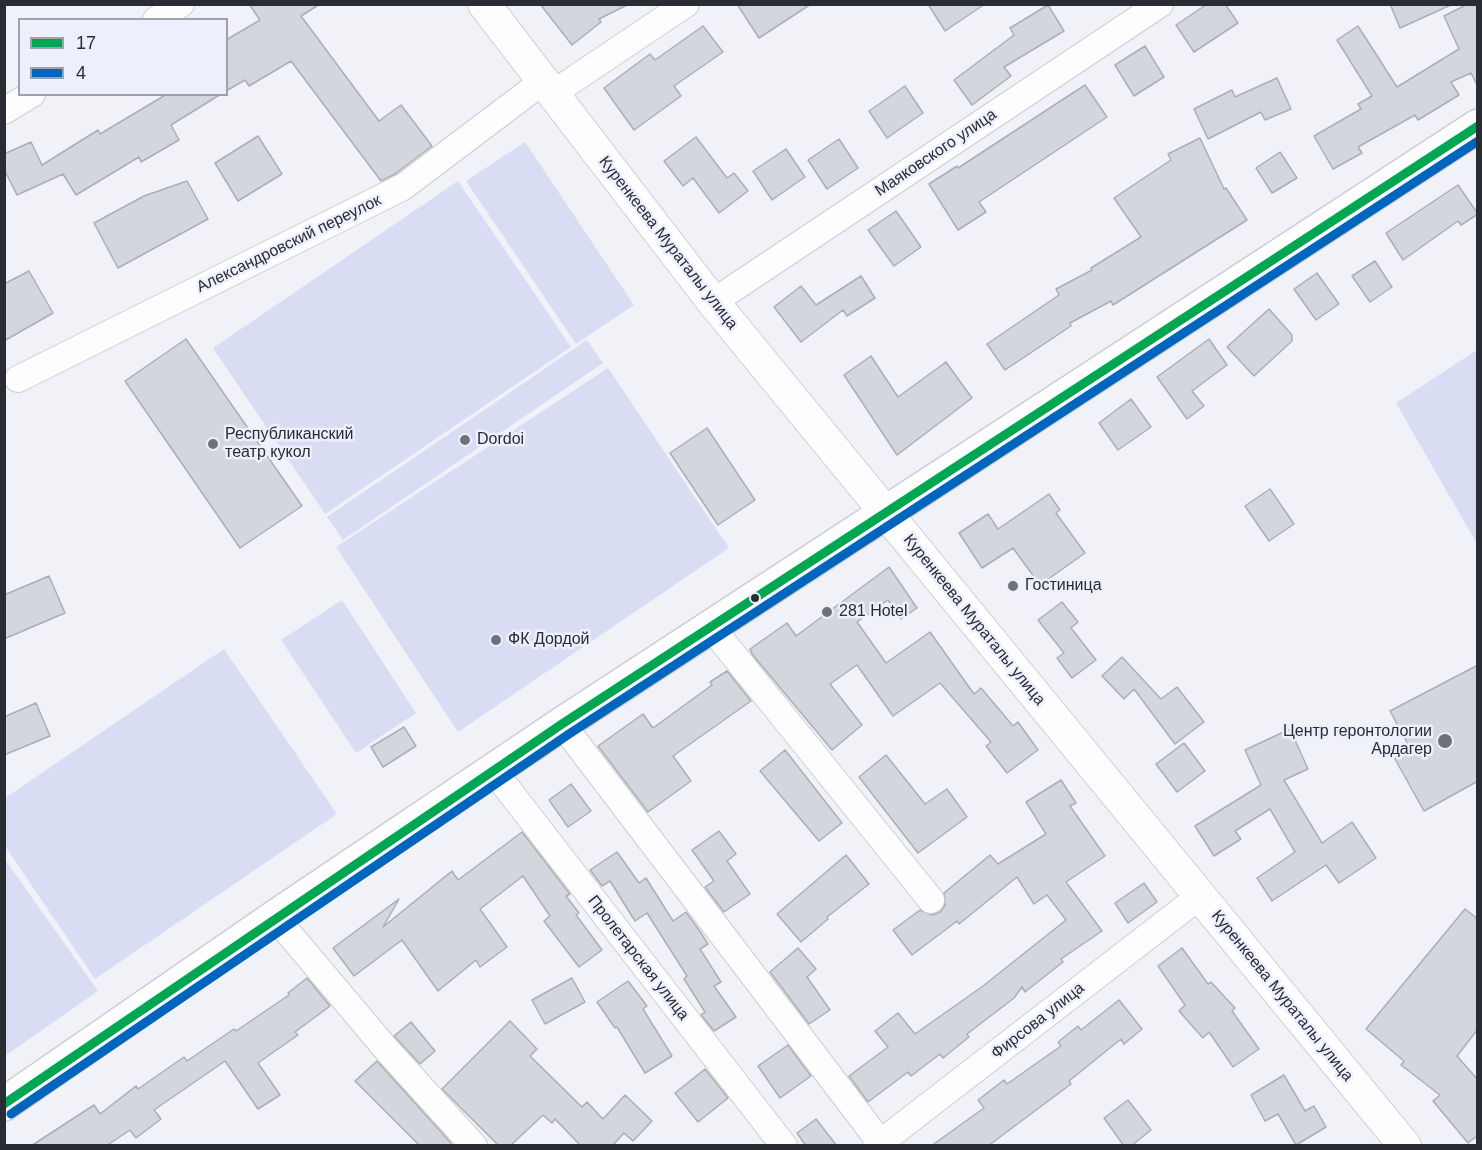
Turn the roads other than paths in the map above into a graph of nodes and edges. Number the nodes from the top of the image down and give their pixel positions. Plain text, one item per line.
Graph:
1 (181, 4) edge
2 (484, 4) edge
3 (687, 4) edge
4 (1160, 4) edge
5 (159, 18) edge
6 (547, 88) junction
7 (29, 96) edge
8 (4, 111) edge
9 (1478, 126) edge
10 (713, 302) junction
11 (18, 379) dead end
12 (886, 512) junction
13 (711, 627) junction
14 (562, 724) junction
15 (493, 770) junction
16 (1200, 896) junction
17 (931, 900) dead end
18 (275, 917) junction
19 (4, 1104) edge
20 (878, 1144) edge
21 (474, 1146) edge
22 (784, 1146) edge
23 (1405, 1146) edge

1 - 5 street
2 - 6 street, Куренкеева Мураталы улица
3 - 6 street, Александровский переулок
4 - 10 street, Маяковского улица
6 - 10 street, Куренкеева Мураталы улица
6 - 11 street, Александровский переулок
7 - 8 street
9 - 12 main road
10 - 12 street, Куренкеева Мураталы улица
12 - 13 main road
12 - 16 street, Куренкеева Мураталы улица
13 - 14 main road
13 - 17 street
14 - 15 main road
14 - 20 street
15 - 18 main road
15 - 22 street, Пролетарская улица
16 - 20 street, Фирсова улица
16 - 23 street, Куренкеева Мураталы улица
18 - 19 main road
18 - 21 street

